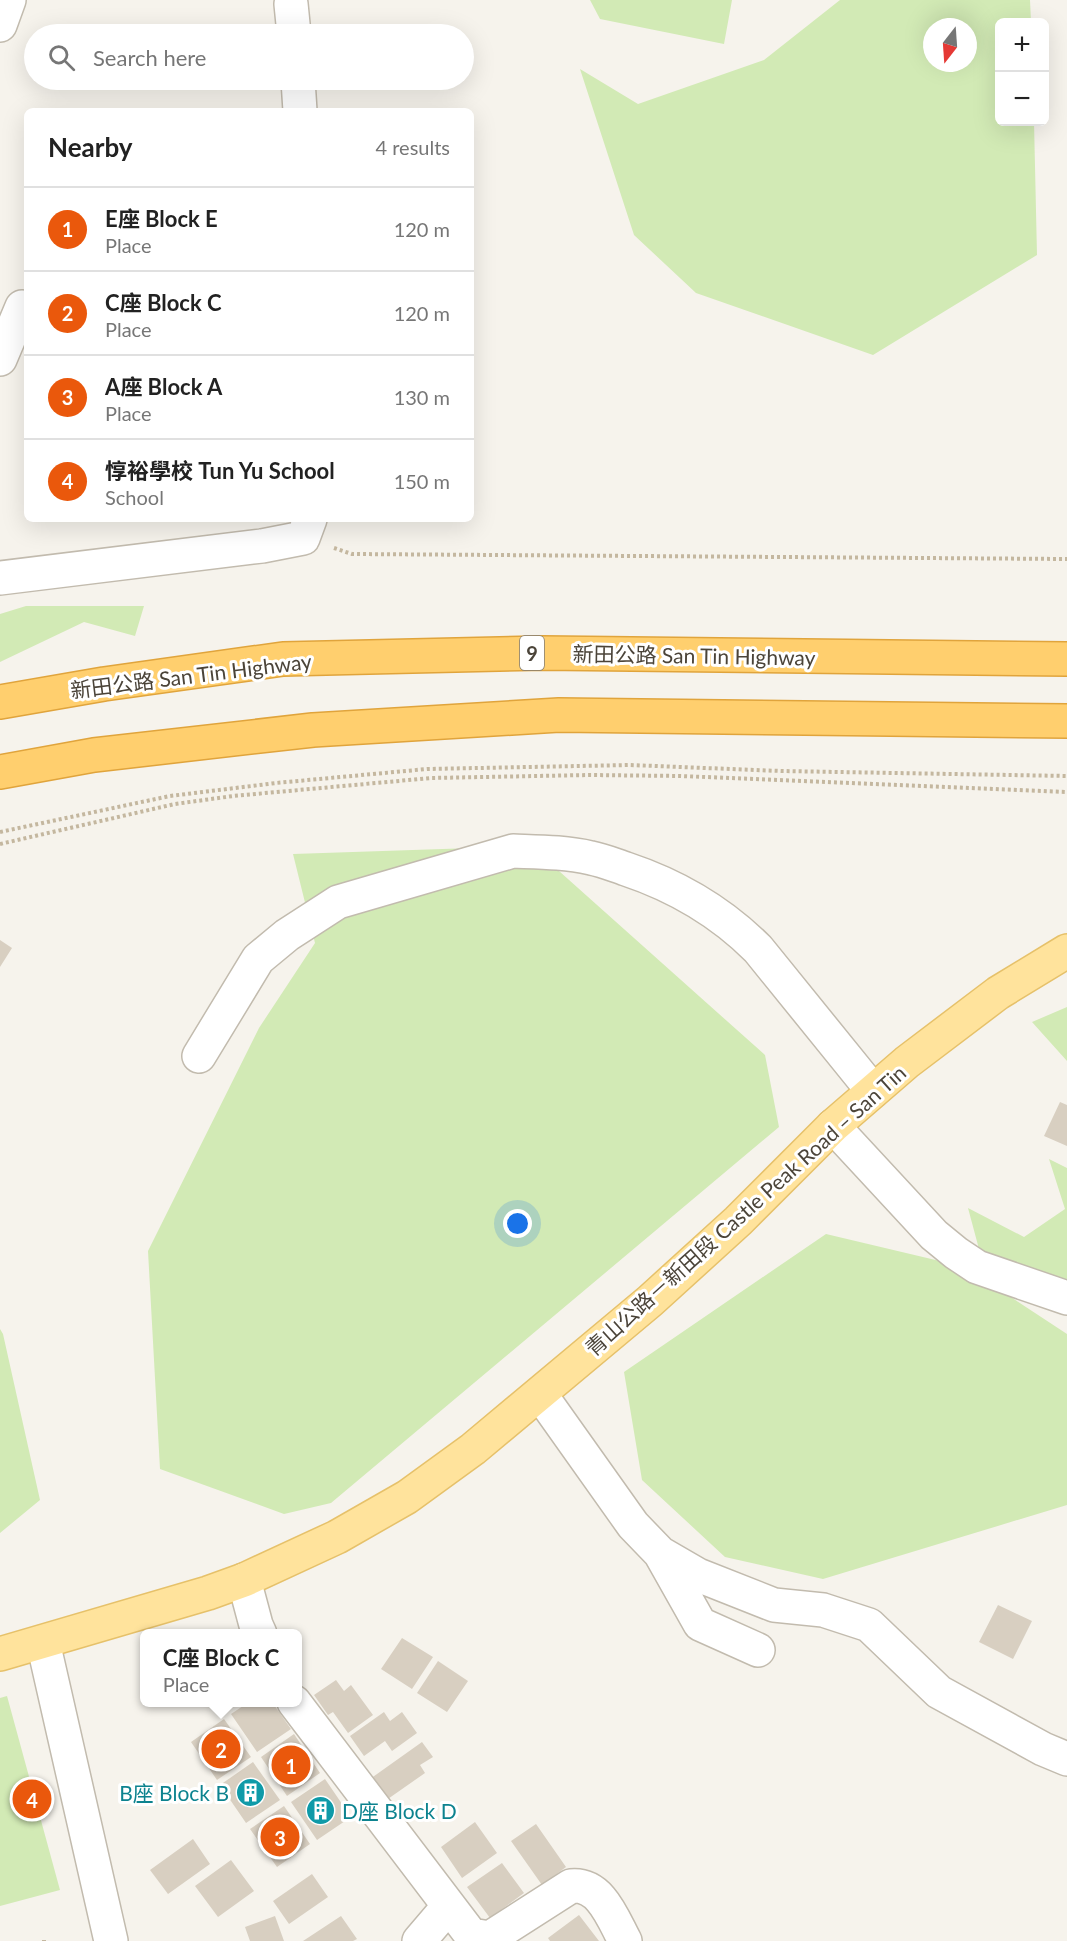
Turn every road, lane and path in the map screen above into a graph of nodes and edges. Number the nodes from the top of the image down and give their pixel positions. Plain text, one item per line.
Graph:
1 (9, 0) edge
2 (0, 25) edge
3 (299, 90) edge
4 (300, 108) edge
5 (22, 307) dead end
6 (0, 359) edge
7 (306, 529) edge
8 (1067, 559) edge
9 (0, 578) edge
10 (1067, 659) edge
11 (0, 702) edge
12 (1067, 721) edge
13 (0, 772) edge
14 (1067, 776) edge
15 (1067, 792) edge
16 (0, 832) edge
17 (0, 844) edge
18 (1067, 951) edge
19 (199, 1056) dead end
20 (873, 1091) junction
21 (833, 1126) junction
22 (1067, 1298) edge
23 (540, 1394) junction
24 (660, 1553) junction
25 (244, 1580) junction
26 (258, 1629) edge
27 (42, 1642) junction
28 (758, 1650) dead end
29 (0, 1654) edge
30 (298, 1707) edge
31 (1067, 1759) edge
32 (448, 1906) junction
33 (111, 1941) edge
34 (419, 1941) edge
35 (625, 1941) edge

1 - 2 street
3 - 4 street
5 - 6 street
7 - 8 path
7 - 9 street
10 - 11 highway, 新田公路 San Tin Highway / 9
12 - 13 highway
14 - 16 path
15 - 17 path
18 - 20 main road, 青山公路－新田段 Castle Peak Road – San Tin
19 - 20 street
20 - 21 main road, 青山公路－新田段 Castle Peak Road – San Tin
21 - 22 street
21 - 23 main road, 青山公路－新田段 Castle Peak Road – San Tin
23 - 24 street
23 - 25 main road, 青山公路－新田段 Castle Peak Road – San Tin
24 - 28 street
24 - 31 street
25 - 26 street
25 - 27 main road, 青山公路－新田段 Castle Peak Road – San Tin
27 - 29 main road, 青山公路－新田段 Castle Peak Road – San Tin
27 - 33 street
30 - 32 street
32 - 34 street
32 - 35 street

